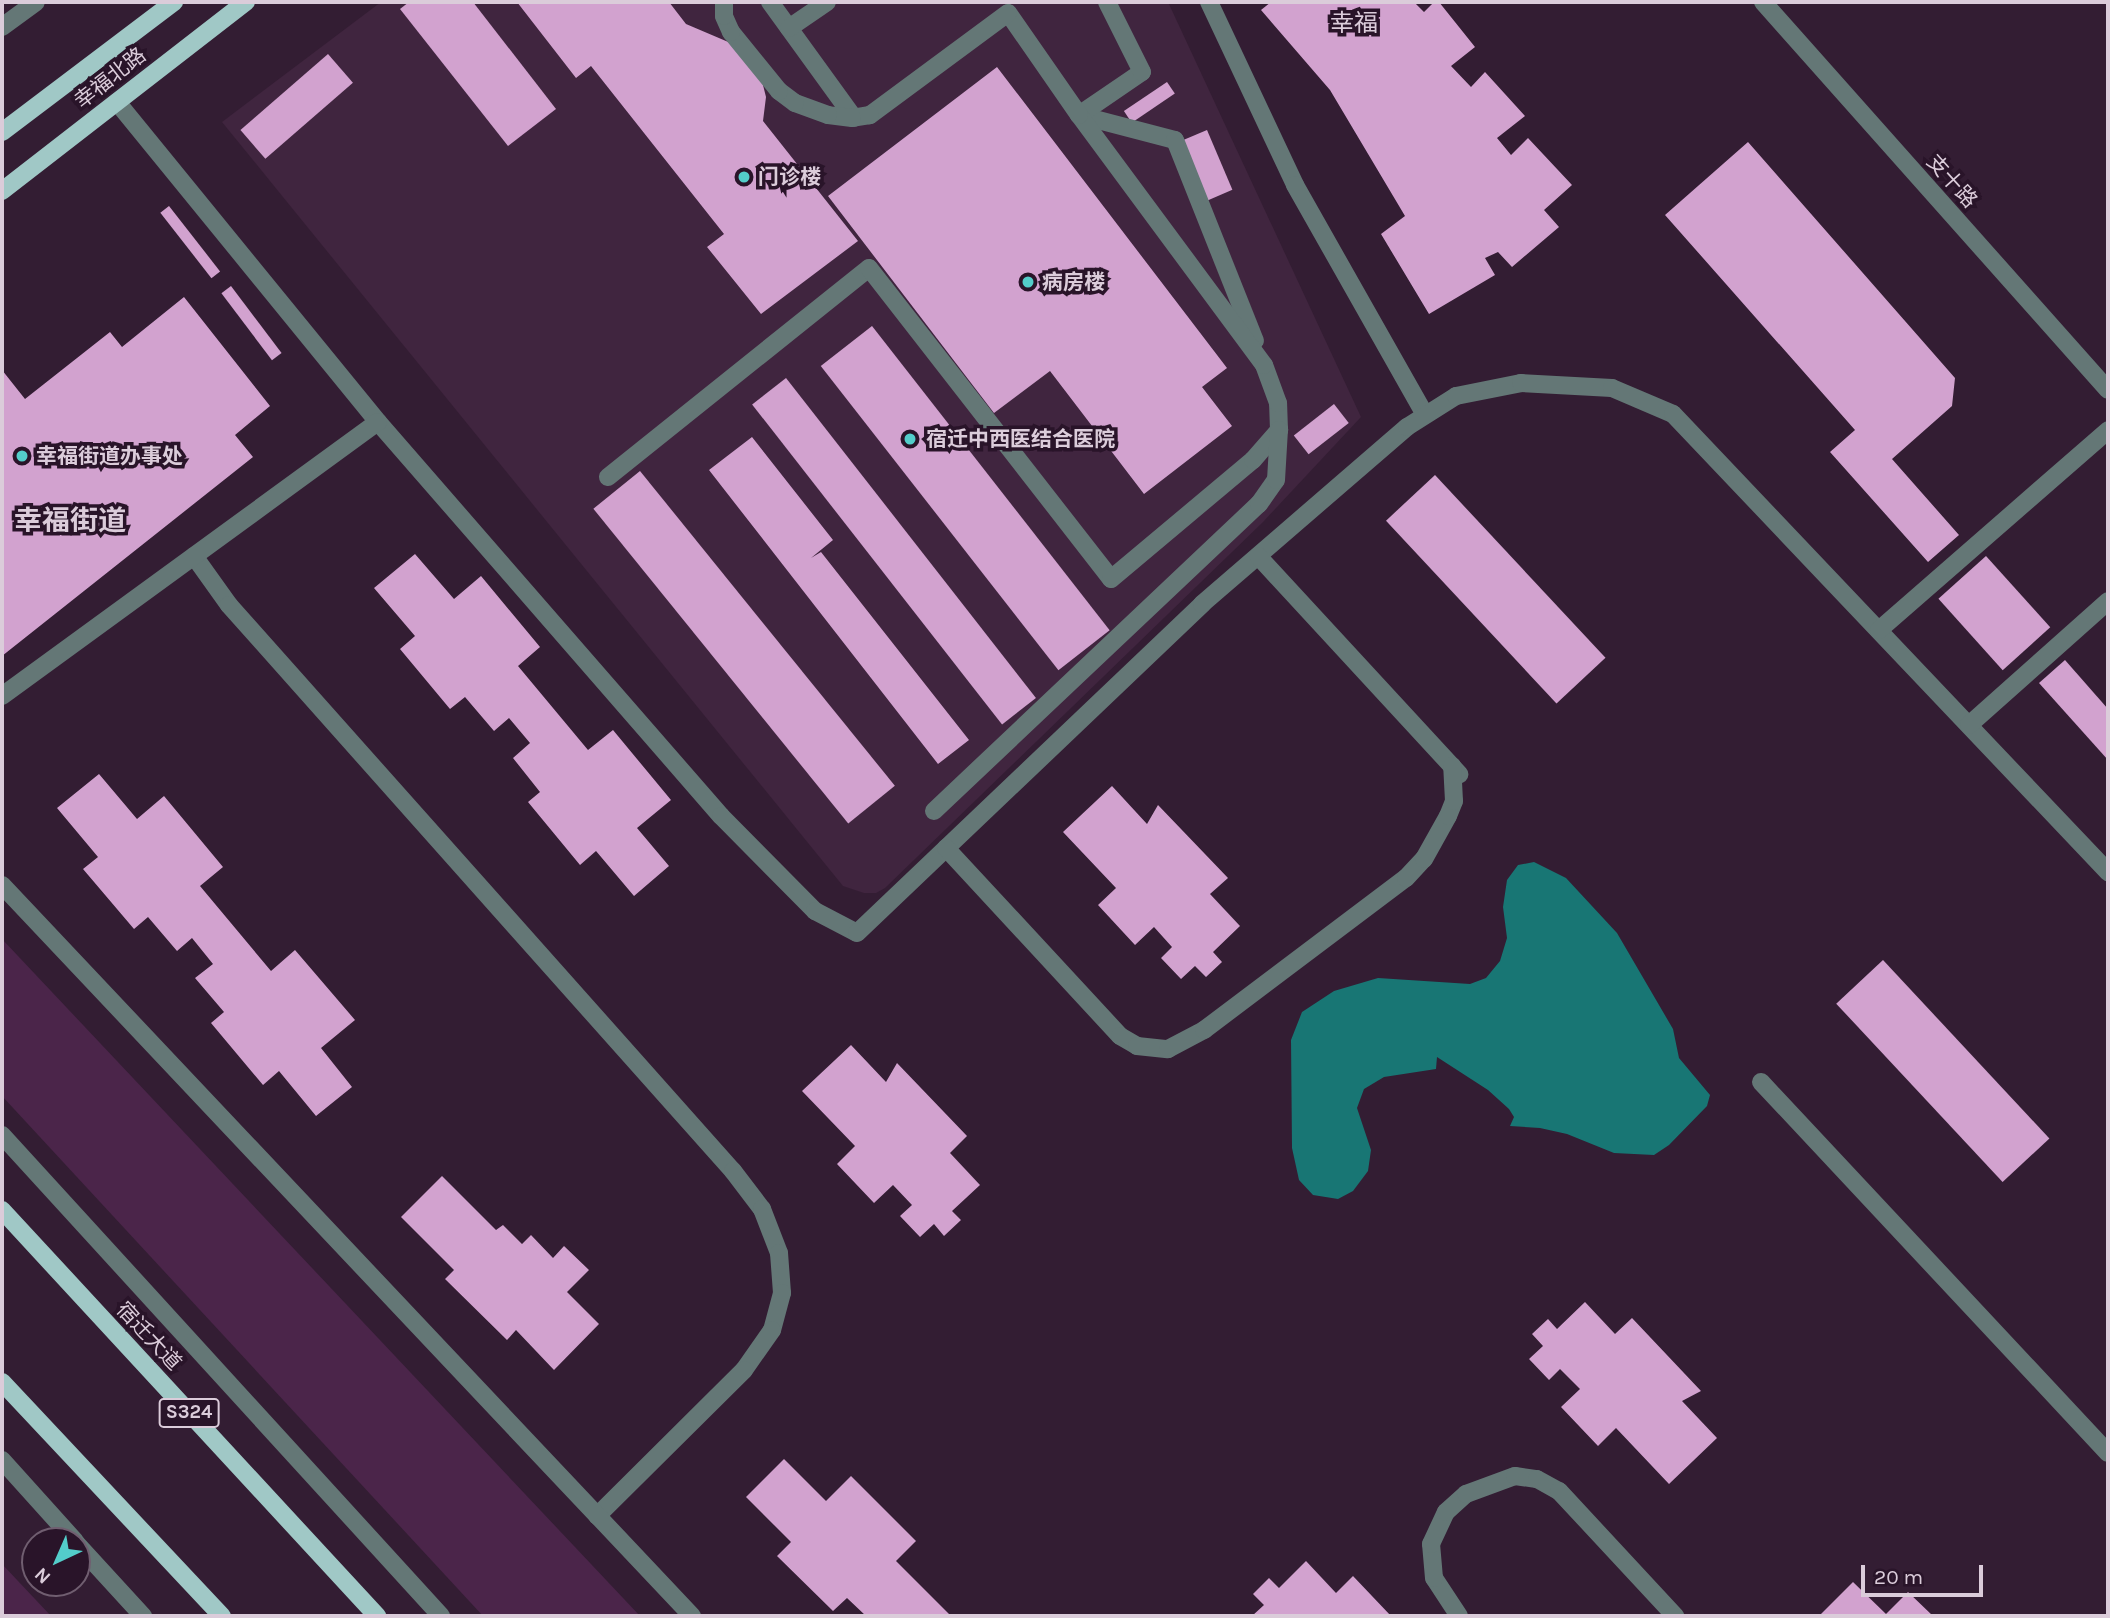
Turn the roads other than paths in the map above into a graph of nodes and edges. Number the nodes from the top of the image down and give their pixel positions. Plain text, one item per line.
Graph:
1 (36, 2) edge
2 (174, 2) edge
3 (246, 2) edge
4 (724, 2) edge
5 (770, 2) edge
6 (827, 2) edge
7 (1107, 2) edge
8 (1209, 2) edge
9 (1763, 2) edge
10 (1005, 7) edge
11 (2, 27) edge
12 (789, 28) junction
13 (117, 102) junction
14 (1079, 115) junction
15 (855, 118) junction
16 (2, 132) edge
17 (2, 191) edge
18 (1264, 365) junction
19 (2108, 390) edge
20 (1425, 415) junction
21 (378, 422) junction
22 (1279, 430) junction
23 (2108, 430) edge
24 (608, 477) dead end
25 (194, 556) junction
26 (1258, 556) junction
27 (2108, 601) edge
28 (1879, 630) junction
29 (2, 696) edge
30 (1969, 725) junction
31 (934, 810) dead end
32 (946, 848) junction
33 (2108, 872) edge
34 (2, 885) edge
35 (1761, 1082) dead end
36 (2, 1135) edge
37 (2, 1210) edge
38 (2, 1382) edge
39 (2108, 1453) edge
40 (2, 1460) edge
41 (597, 1516) junction
42 (62, 1527) edge
43 (91, 1559) edge
44 (143, 1616) edge
45 (222, 1616) edge
46 (377, 1616) edge
47 (441, 1616) edge
48 (692, 1616) edge
49 (1459, 1616) edge
50 (1675, 1616) edge

1 - 11 street
2 - 16 main road, 幸福北路
3 - 13 main road, 幸福北路
4 - 15 street
5 - 12 street
6 - 12 street
7 - 14 street
8 - 20 street
9 - 19 street, 支十路
10 - 14 street
10 - 15 street
12 - 15 street
13 - 17 main road, 幸福北路
13 - 21 street
14 - 18 street
14 - 18 street
18 - 22 street
20 - 26 street
20 - 28 street
21 - 25 street
21 - 32 street
22 - 24 street
22 - 31 street
23 - 28 street
25 - 29 street
25 - 41 street
26 - 32 street
26 - 32 street
27 - 30 street
28 - 30 street
30 - 33 street
34 - 41 street
35 - 39 street
36 - 47 street
37 - 46 main road, 宿迁大道 / S324
38 - 45 main road
40 - 42 street
41 - 48 street
43 - 44 street
49 - 50 street

